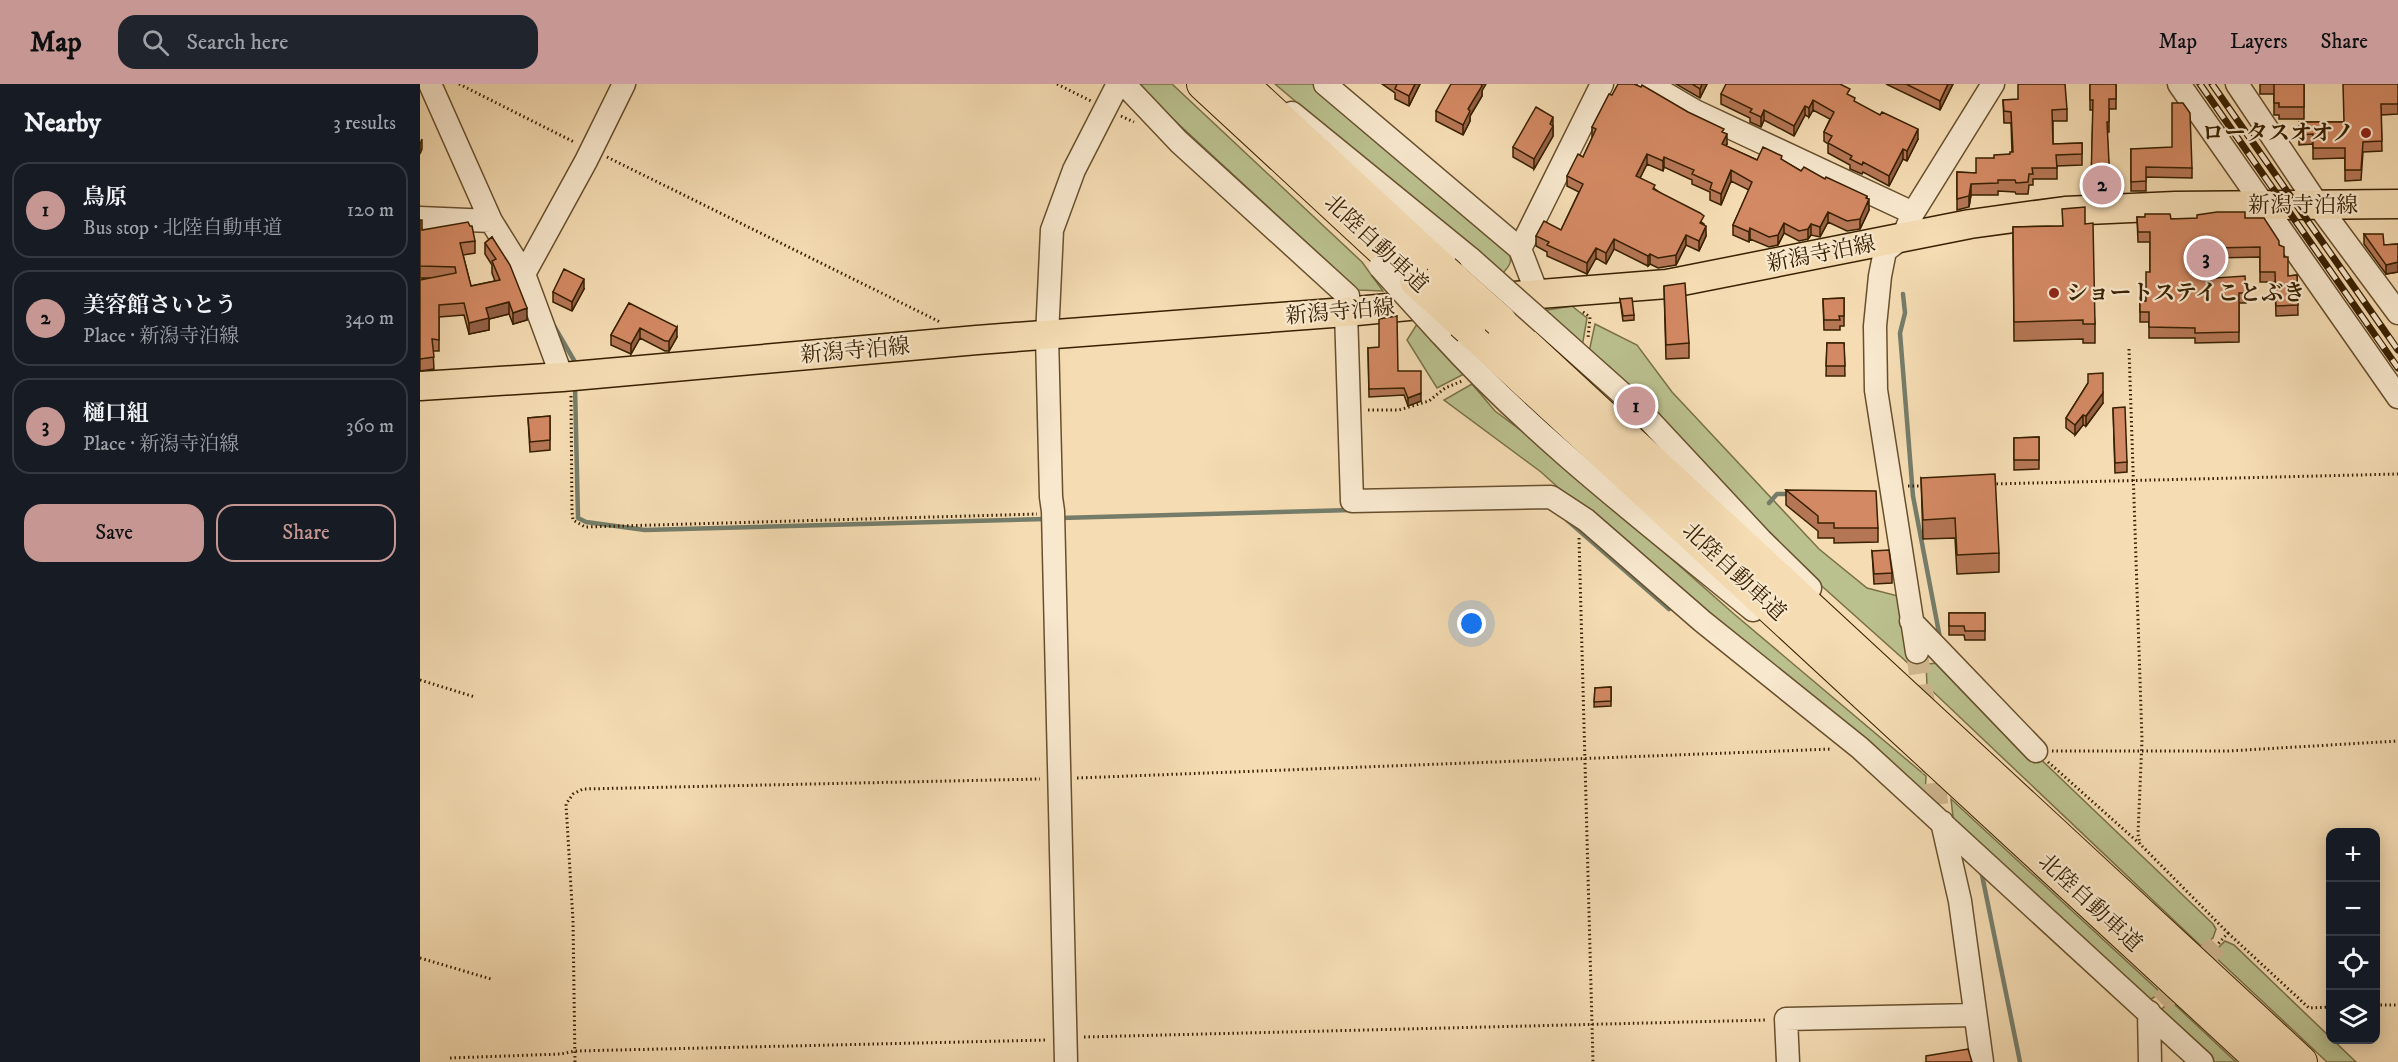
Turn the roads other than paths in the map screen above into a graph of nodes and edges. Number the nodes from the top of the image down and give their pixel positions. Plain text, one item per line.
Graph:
1 (430, 84) edge
2 (624, 84) edge
3 (1118, 84) edge
4 (1124, 84) edge
5 (1192, 84) edge
6 (1203, 84) edge
7 (1242, 84) edge
8 (1252, 84) edge
9 (1325, 84) edge
10 (1602, 84) edge
11 (1649, 84) edge
12 (1993, 84) edge
13 (2179, 84) edge
14 (2237, 84) edge
15 (2398, 204) edge
16 (2318, 205) junction
17 (2263, 206) junction
18 (420, 218) edge
19 (491, 221) junction
20 (1908, 225) junction
21 (1520, 249) junction
22 (1444, 270) junction
23 (524, 274) junction
24 (1537, 293) junction
25 (1346, 312) junction
26 (2398, 313) edge
27 (1454, 331) junction
28 (1047, 336) junction
29 (565, 377) junction
30 (420, 386) edge
31 (2398, 398) edge
32 (1911, 621) junction
33 (1917, 652) tunnel mouth
34 (2036, 751) road end
35 (2034, 814) junction
36 (1940, 817) junction
37 (2155, 1008) junction
38 (1976, 1015) junction
39 (1066, 1062) edge
40 (1788, 1062) edge
41 (1982, 1062) edge
42 (2150, 1062) edge
43 (2202, 1062) edge
44 (2263, 1062) edge
45 (2301, 1062) edge

1 - 19 street
2 - 23 street
3 - 28 street
4 - 25 street
5 - 27 street, bridge
6 - 22 highway, 北陸自動車道
7 - 22 highway, 北陸自動車道
8 - 22 street
9 - 21 street
10 - 21 street
11 - 20 street
12 - 20 street
13 - 17 street
14 - 16 street
15 - 16 main road, 新潟寺泊線
16 - 17 main road, 新潟寺泊線
16 - 26 street
17 - 20 main road, 新潟寺泊線
17 - 31 street
18 - 19 street
19 - 23 street
20 - 24 main road, 新潟寺泊線
20 - 32 street
21 - 24 street
22 - 27 highway, 北陸自動車道, bridge
22 - 35 highway, 北陸自動車道, bridge
22 - 35 street, bridge
23 - 29 street
24 - 25 main road, 新潟寺泊線
25 - 28 main road, 新潟寺泊線
25 - 36 street
27 - 44 highway, 北陸自動車道
28 - 29 main road, 新潟寺泊線
28 - 39 street
29 - 30 main road, 新潟寺泊線
32 - 33 street
32 - 34 street
35 - 45 highway, 北陸自動車道
36 - 37 street
36 - 38 street
37 - 42 street
37 - 43 street
38 - 40 street
38 - 41 street

